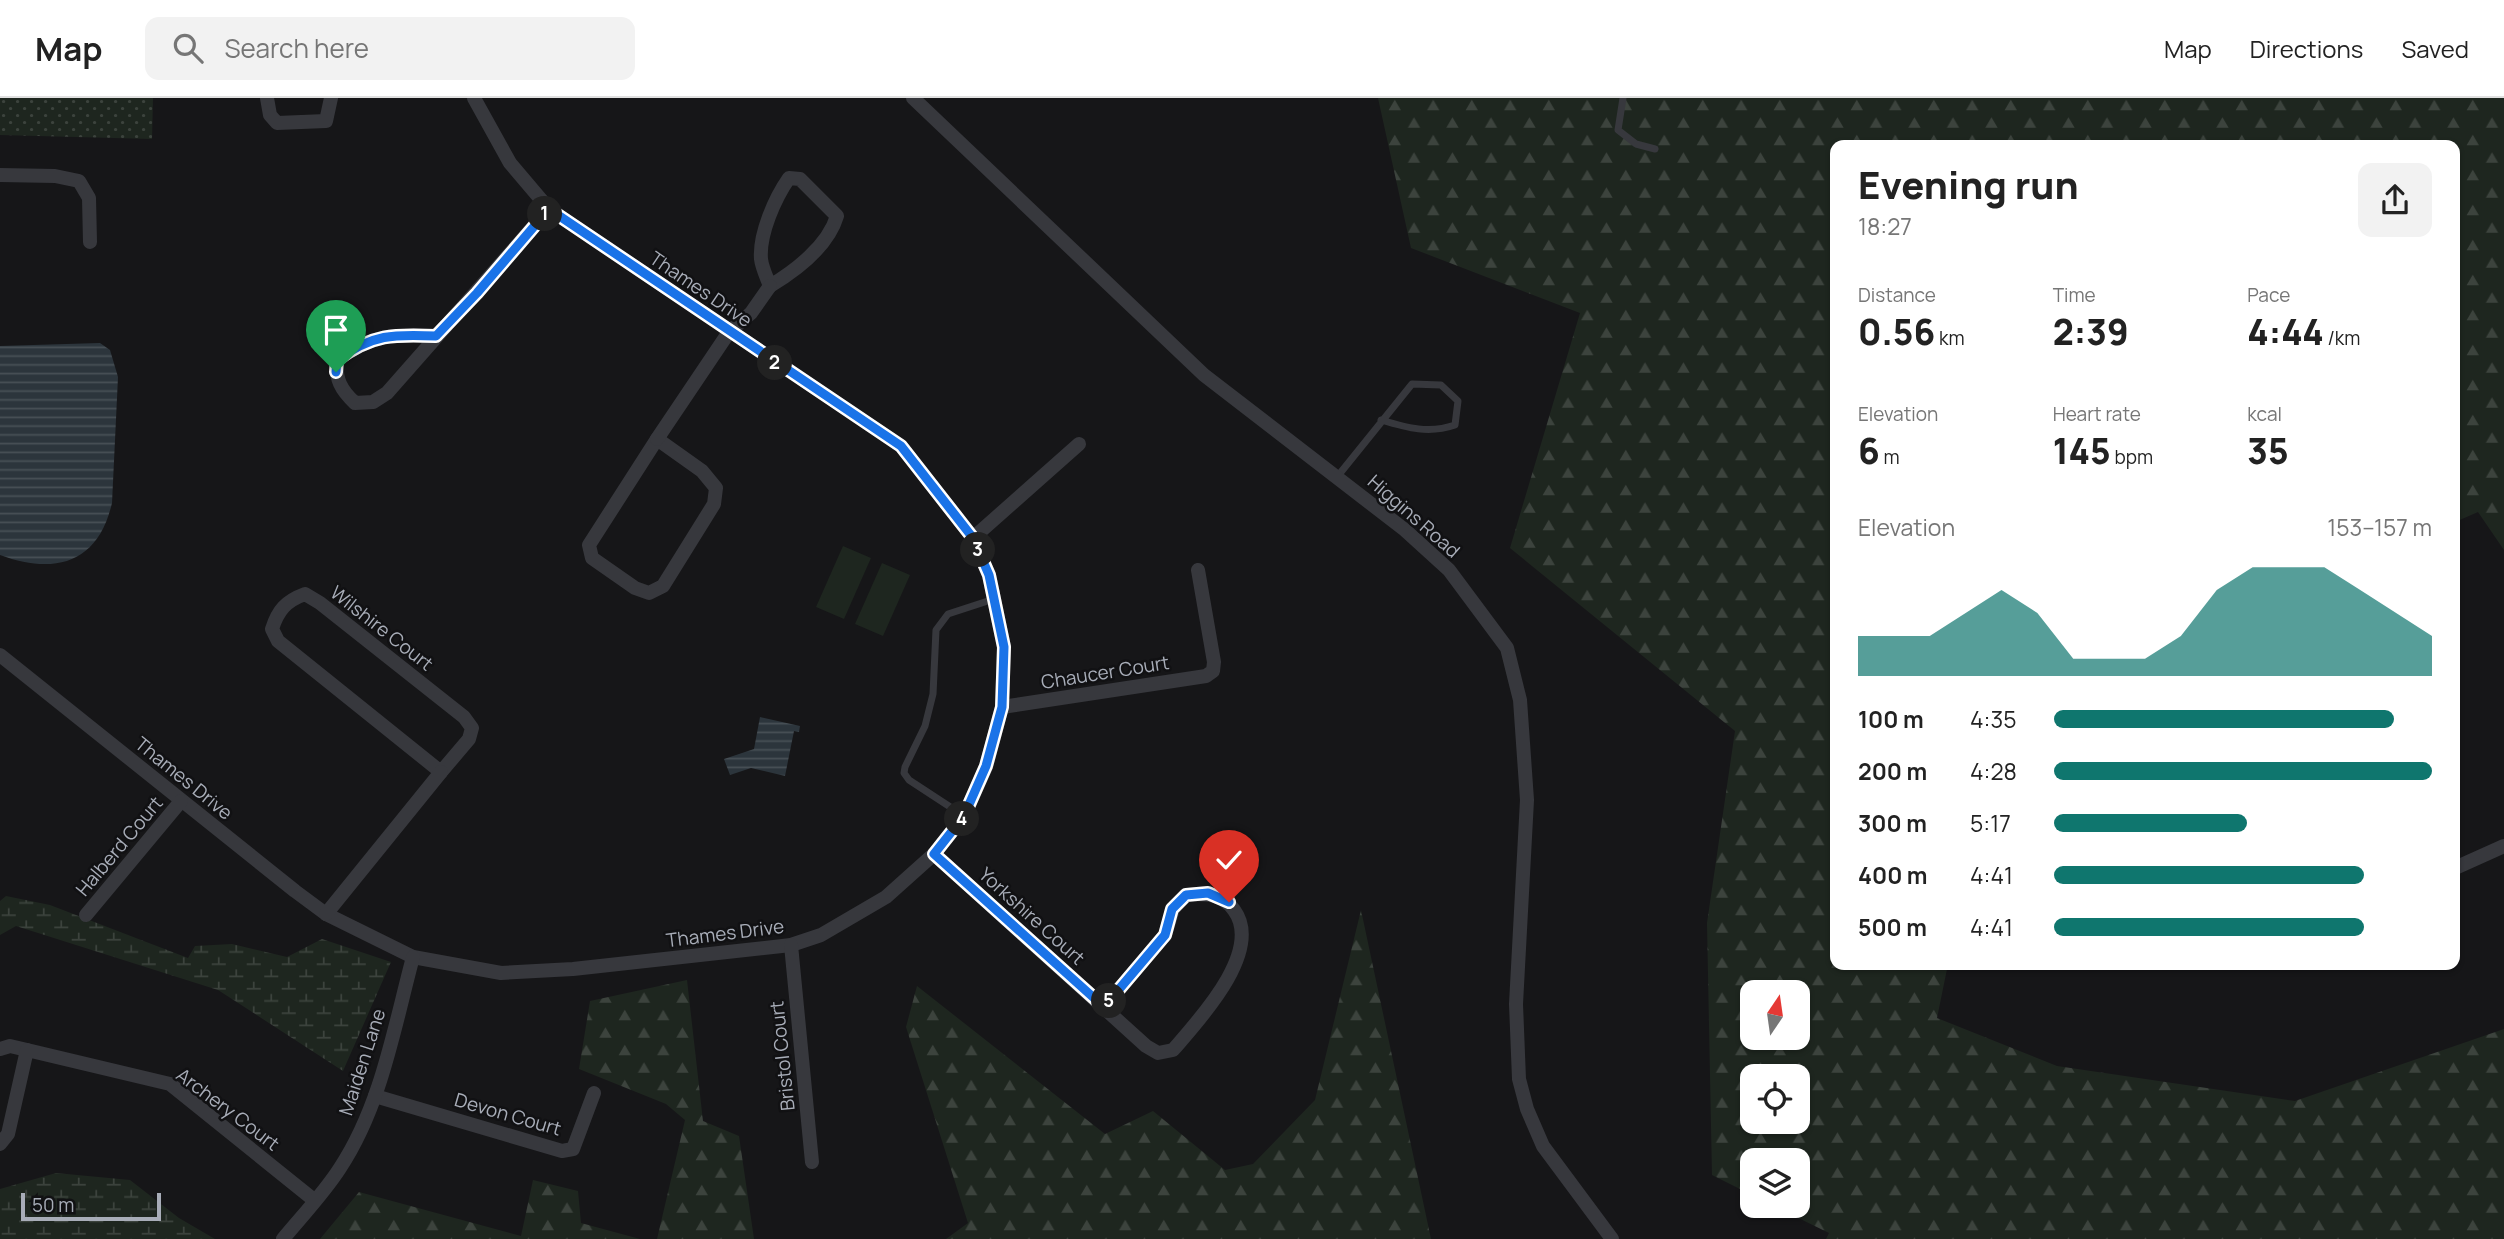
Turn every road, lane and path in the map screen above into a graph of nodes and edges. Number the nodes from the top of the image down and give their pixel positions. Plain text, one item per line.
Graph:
1 (267, 98) edge
2 (331, 98) edge
3 (474, 98) edge
4 (913, 98) edge
5 (1623, 98) edge
6 (1655, 149) dead end
7 (0, 175) edge
8 (549, 209) junction
9 (90, 242) dead end
10 (770, 286) junction
11 (729, 332) junction
12 (436, 336) junction
13 (1381, 420) junction
14 (657, 439) junction
15 (1079, 444) dead end
16 (1337, 477) junction
17 (973, 538) junction
18 (1198, 570) dead end
19 (995, 599) junction
20 (2, 659) edge
21 (1002, 707) junction
22 (441, 772) junction
23 (181, 801) junction
24 (964, 816) junction
25 (2504, 846) edge
26 (934, 854) junction
27 (2460, 866) edge
28 (326, 914) junction
29 (86, 915) dead end
30 (791, 945) junction
31 (413, 957) junction
32 (1104, 1007) junction
33 (0, 1049) edge
34 (27, 1050) junction
35 (594, 1093) dead end
36 (375, 1096) junction
37 (0, 1144) edge
38 (812, 1162) dead end
39 (314, 1200) junction
40 (284, 1239) edge
41 (1612, 1239) edge

1 - 2 street
3 - 8 street, Thames Drive
4 - 16 street, Higgins Road
5 - 6 lane
7 - 9 street
8 - 11 street, Thames Drive
8 - 12 street
10 - 10 street
10 - 11 street
11 - 14 street
11 - 17 street, Thames Drive
12 - 12 street
13 - 13 lane
13 - 16 lane
14 - 14 street
15 - 17 street
16 - 41 street, Higgins Road
17 - 19 street, Thames Drive
18 - 21 street, Chaucer Court
19 - 21 street, Thames Drive
19 - 24 lane
20 - 23 street, Thames Drive
21 - 24 street, Thames Drive
22 - 22 street, Wilshire Court
22 - 28 street, Wilshire Court
23 - 28 street, Thames Drive
23 - 29 street, Halberd Court
24 - 26 street, Thames Drive
25 - 27 street
26 - 30 street, Thames Drive
26 - 32 street, Yorkshire Court
28 - 31 street, Thames Drive
30 - 31 street, Thames Drive
30 - 38 street, Bristol Court
31 - 36 street, Maiden Lane
32 - 32 street, Yorkshire Court
33 - 34 street, Archery Court
34 - 37 street
34 - 39 street, Archery Court
35 - 36 street, Devon Court
36 - 39 street, Maiden Lane
39 - 40 street, Maiden Lane

